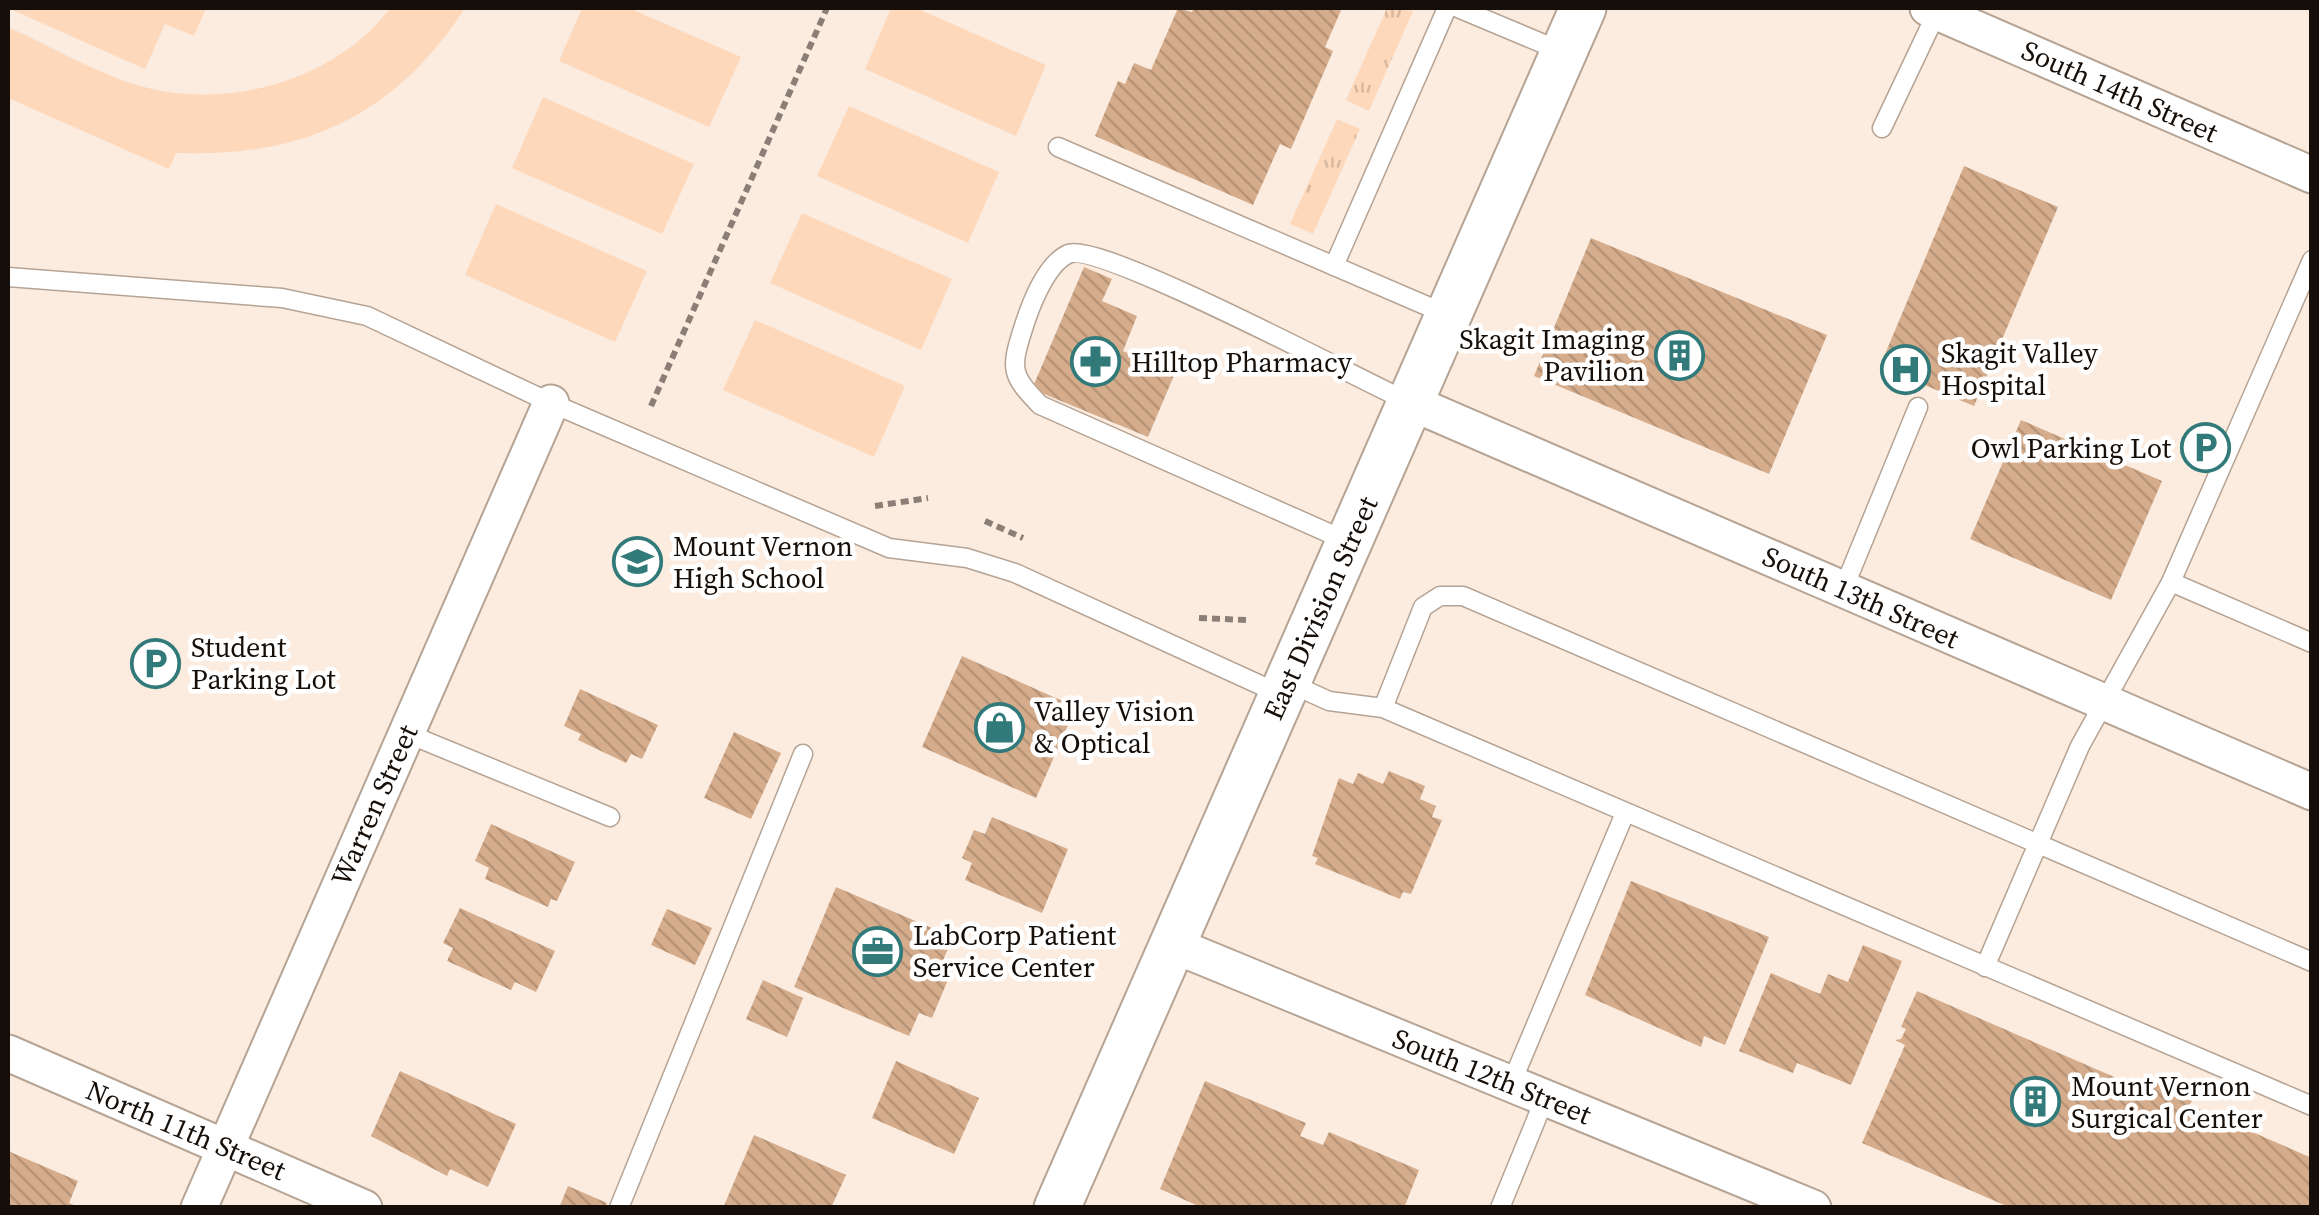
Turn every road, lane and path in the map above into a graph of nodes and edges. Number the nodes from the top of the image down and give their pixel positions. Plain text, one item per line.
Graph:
1 (827, 8) edge
2 (1447, 8) edge
3 (1458, 8) edge
4 (1583, 8) edge
5 (1932, 10) edge
6 (1564, 52) junction
7 (1882, 128) dead end
8 (1058, 147) dead end
9 (2312, 175) edge
10 (2312, 260) edge
11 (1334, 266) junction
12 (8, 276) edge
13 (1448, 315) junction
14 (1410, 402) junction
15 (551, 403) junction
16 (651, 406) dead end
17 (1918, 407) dead end
18 (928, 498) dead end
19 (860, 499) dead end
20 (985, 521) dead end
21 (1349, 542) junction
22 (1040, 546) dead end
23 (2171, 582) junction
24 (1843, 590) junction
25 (1185, 612) dead end
26 (1247, 620) dead end
27 (2312, 643) edge
28 (1285, 688) junction
29 (2105, 702) junction
30 (1383, 708) junction
31 (406, 733) junction
32 (804, 754) dead end
33 (2312, 792) edge
34 (1625, 813) junction
35 (610, 817) dead end
36 (2038, 844) junction
37 (1171, 944) junction
38 (2312, 962) edge
39 (1985, 967) junction
40 (8, 1053) edge
41 (1510, 1084) junction
42 (1545, 1098) junction
43 (2312, 1106) edge
44 (224, 1146) junction
45 (1068, 1204) edge
46 (1801, 1205) edge
47 (200, 1208) edge
48 (364, 1208) edge
49 (618, 1208) edge
50 (1500, 1208) edge

1 - 16 path
2 - 11 lane
3 - 6 lane
4 - 6 street, East Division Street
5 - 7 lane
5 - 9 street, South 14th Street
6 - 13 street, East Division Street
8 - 11 lane
10 - 23 lane
11 - 13 lane
12 - 15 lane
13 - 14 street, East Division Street
14 - 21 street, East Division Street
14 - 21 lane
14 - 24 street, South 13th Street
15 - 28 lane
15 - 31 street, Warren Street
17 - 24 lane
18 - 19 path
20 - 22 path
21 - 28 street, East Division Street
23 - 27 lane
23 - 29 lane
24 - 29 street, South 13th Street
25 - 26 path
28 - 30 lane
28 - 37 street, East Division Street
29 - 33 street, South 13th Street
29 - 36 lane
30 - 34 lane
30 - 36 lane
31 - 35 lane
31 - 44 street, Warren Street
32 - 49 lane
34 - 39 lane
34 - 41 lane
36 - 38 lane
36 - 39 lane
37 - 41 street, South 12th Street
37 - 45 street, East Division Street
39 - 43 lane
40 - 44 street, North 11th Street
41 - 42 street, South 12th Street
42 - 46 street, South 12th Street
42 - 50 lane
44 - 47 street, Warren Street
44 - 48 street, North 11th Street

